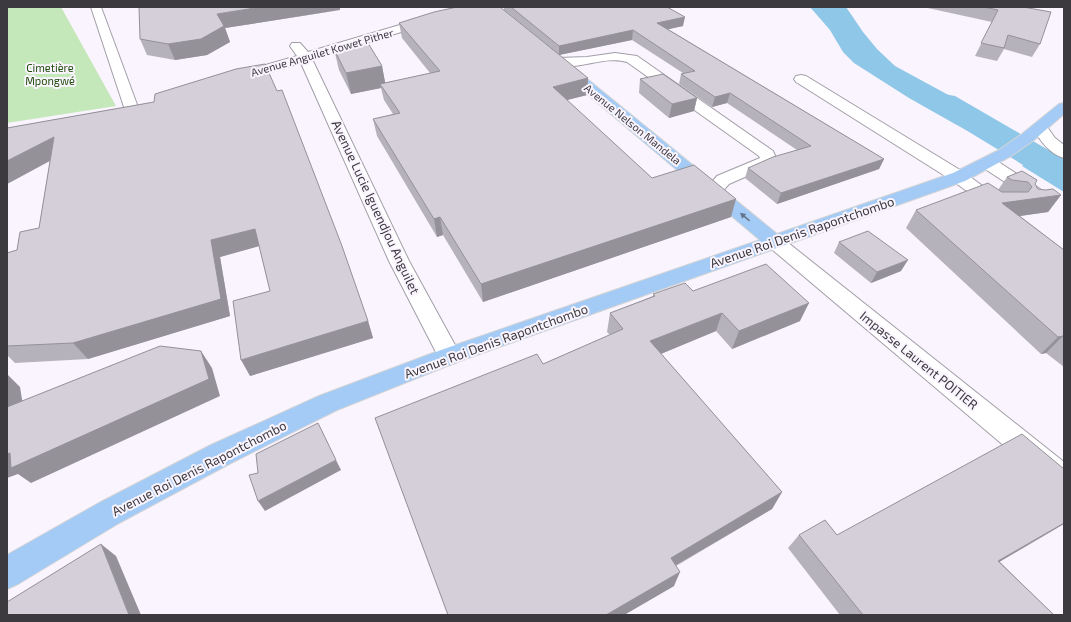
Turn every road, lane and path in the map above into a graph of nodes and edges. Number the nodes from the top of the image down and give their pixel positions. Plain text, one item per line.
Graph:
1 (96, 7) edge
2 (474, 7) edge
3 (301, 51) junction
4 (546, 52) edge
5 (558, 62) junction
6 (801, 79) dead end
7 (226, 81) edge
8 (1064, 107) edge
9 (133, 109) edge
10 (1034, 132) junction
11 (1064, 153) edge
12 (996, 158) junction
13 (959, 177) junction
14 (714, 190) junction
15 (1033, 201) edge
16 (1009, 204) edge
17 (775, 242) junction
18 (449, 356) junction
19 (1064, 479) edge
20 (7, 572) edge

1 - 9 street
2 - 3 street, Avenue Anguilet Kowet Pither
3 - 7 street, Avenue Anguilet Kowet Pither
3 - 18 street, Avenue Lucie Iguendjou Anguilet
4 - 5 main road, Avenue Nelson Mandela
5 - 14 main road, Avenue Nelson Mandela
5 - 14 street
6 - 13 street
8 - 10 main road, Avenue Roi Denis Rapontchombo
10 - 11 street
10 - 12 main road, Avenue Roi Denis Rapontchombo
12 - 13 main road, Avenue Roi Denis Rapontchombo
12 - 15 street
13 - 16 street
13 - 17 main road, Avenue Roi Denis Rapontchombo
17 -> 14 main road, Avenue Nelson Mandela
17 - 18 main road, Avenue Roi Denis Rapontchombo
17 - 19 street, Impasse Laurent POITIER
18 - 20 main road, Avenue Roi Denis Rapontchombo

